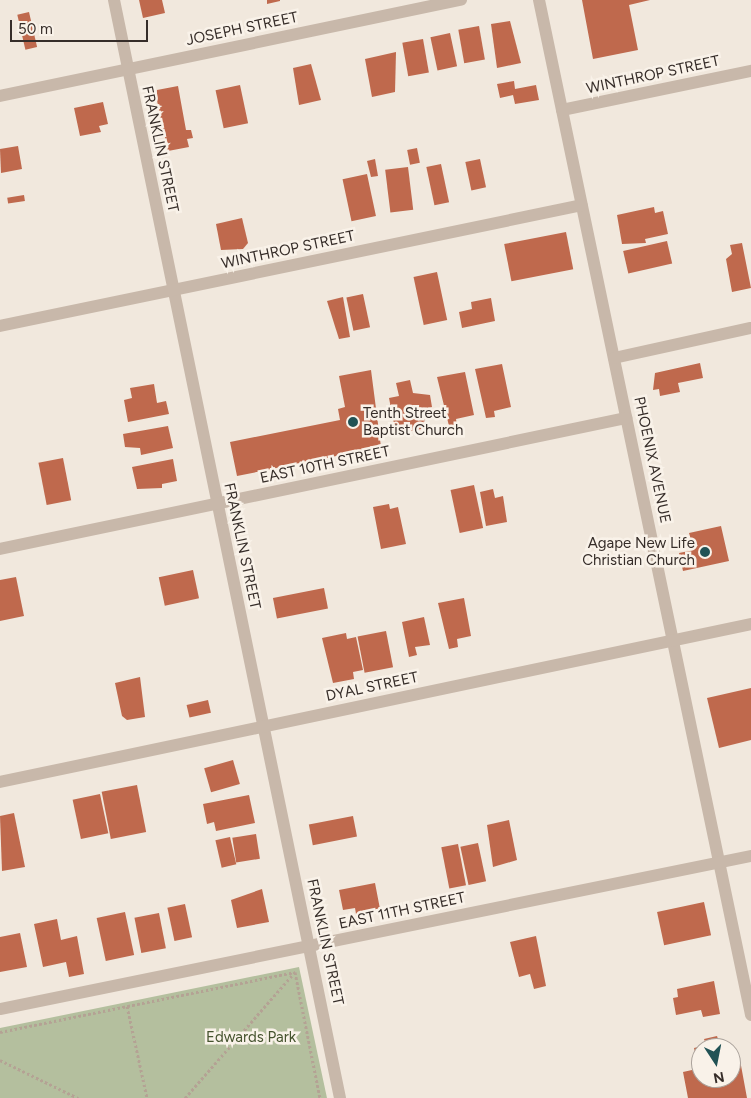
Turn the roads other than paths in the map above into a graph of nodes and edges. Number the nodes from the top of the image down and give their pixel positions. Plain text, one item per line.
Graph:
1 (114, 0) edge
2 (461, 0) edge
3 (539, 0) edge
4 (127, 70) junction
5 (751, 71) edge
6 (0, 96) edge
7 (562, 110) junction
8 (582, 205) junction
9 (173, 290) junction
10 (0, 326) edge
11 (751, 328) edge
12 (614, 358) junction
13 (626, 418) junction
14 (216, 505) junction
15 (0, 549) edge
16 (751, 624) edge
17 (673, 640) junction
18 (263, 727) junction
19 (0, 782) edge
20 (751, 856) edge
21 (719, 863) junction
22 (309, 946) junction
23 (0, 1009) edge
24 (751, 1016) edge
25 (340, 1098) edge

1 - 4 street, FRANKLIN STREET
2 - 4 street, JOSEPH STREET
3 - 7 street, PHOENIX AVENUE
4 - 6 street, JOSEPH STREET
4 - 9 street, FRANKLIN STREET
5 - 7 street, WINTHROP STREET
7 - 8 street, PHOENIX AVENUE
8 - 9 street, WINTHROP STREET
8 - 12 street, PHOENIX AVENUE
9 - 10 street, WINTHROP STREET
9 - 14 street, FRANKLIN STREET
11 - 12 street
12 - 13 street, PHOENIX AVENUE
13 - 14 street, EAST 10TH STREET
13 - 17 street, PHOENIX AVENUE
14 - 15 street, EAST 10TH STREET
14 - 18 street, FRANKLIN STREET
16 - 17 street, DYAL STREET
17 - 18 street, DYAL STREET
17 - 21 street, PHOENIX AVENUE
18 - 19 street, DYAL STREET
18 - 22 street, FRANKLIN STREET
20 - 21 street, EAST 11TH STREET
21 - 22 street, EAST 11TH STREET
21 - 24 street, PHOENIX AVENUE
22 - 23 street, EAST 11TH STREET
22 - 25 street, FRANKLIN STREET

